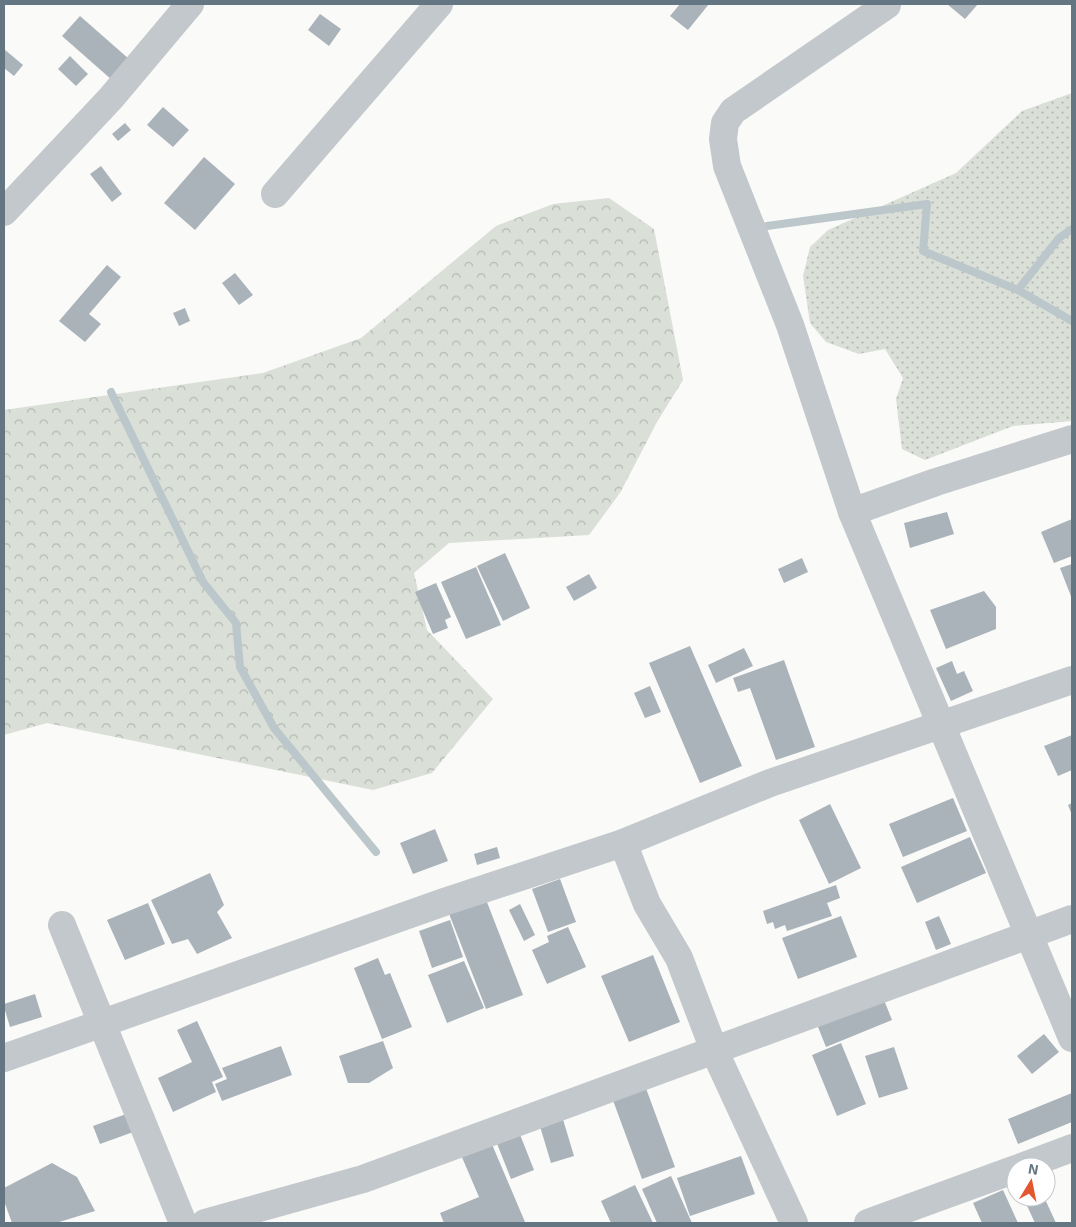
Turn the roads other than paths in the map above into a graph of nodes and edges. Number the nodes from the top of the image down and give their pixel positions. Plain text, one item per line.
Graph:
1 (190, 4) edge
2 (439, 4) edge
3 (887, 5) dead end
4 (275, 194) dead end
5 (4, 212) edge
6 (1072, 439) edge
7 (852, 512) junction
8 (1072, 680) edge
9 (942, 725) junction
10 (623, 842) junction
11 (1072, 919) edge
12 (62, 925) dead end
13 (1029, 934) junction
14 (102, 1024) junction
15 (1072, 1038) edge
16 (714, 1050) junction
17 (4, 1058) edge
18 (1072, 1148) edge
19 (1048, 1157) edge
20 (1006, 1173) edge
21 (183, 1223) edge
22 (204, 1223) edge
23 (794, 1223) edge
24 (868, 1223) edge

1 - 5 street
2 - 4 street
3 - 7 street
6 - 7 street
7 - 9 street
8 - 9 street
9 - 10 street
9 - 13 street
10 - 14 street
10 - 16 street
11 - 13 street
12 - 14 street
13 - 15 street
13 - 16 street
14 - 17 street
14 - 21 street
16 - 22 street
16 - 23 street
18 - 19 street
20 - 24 street

